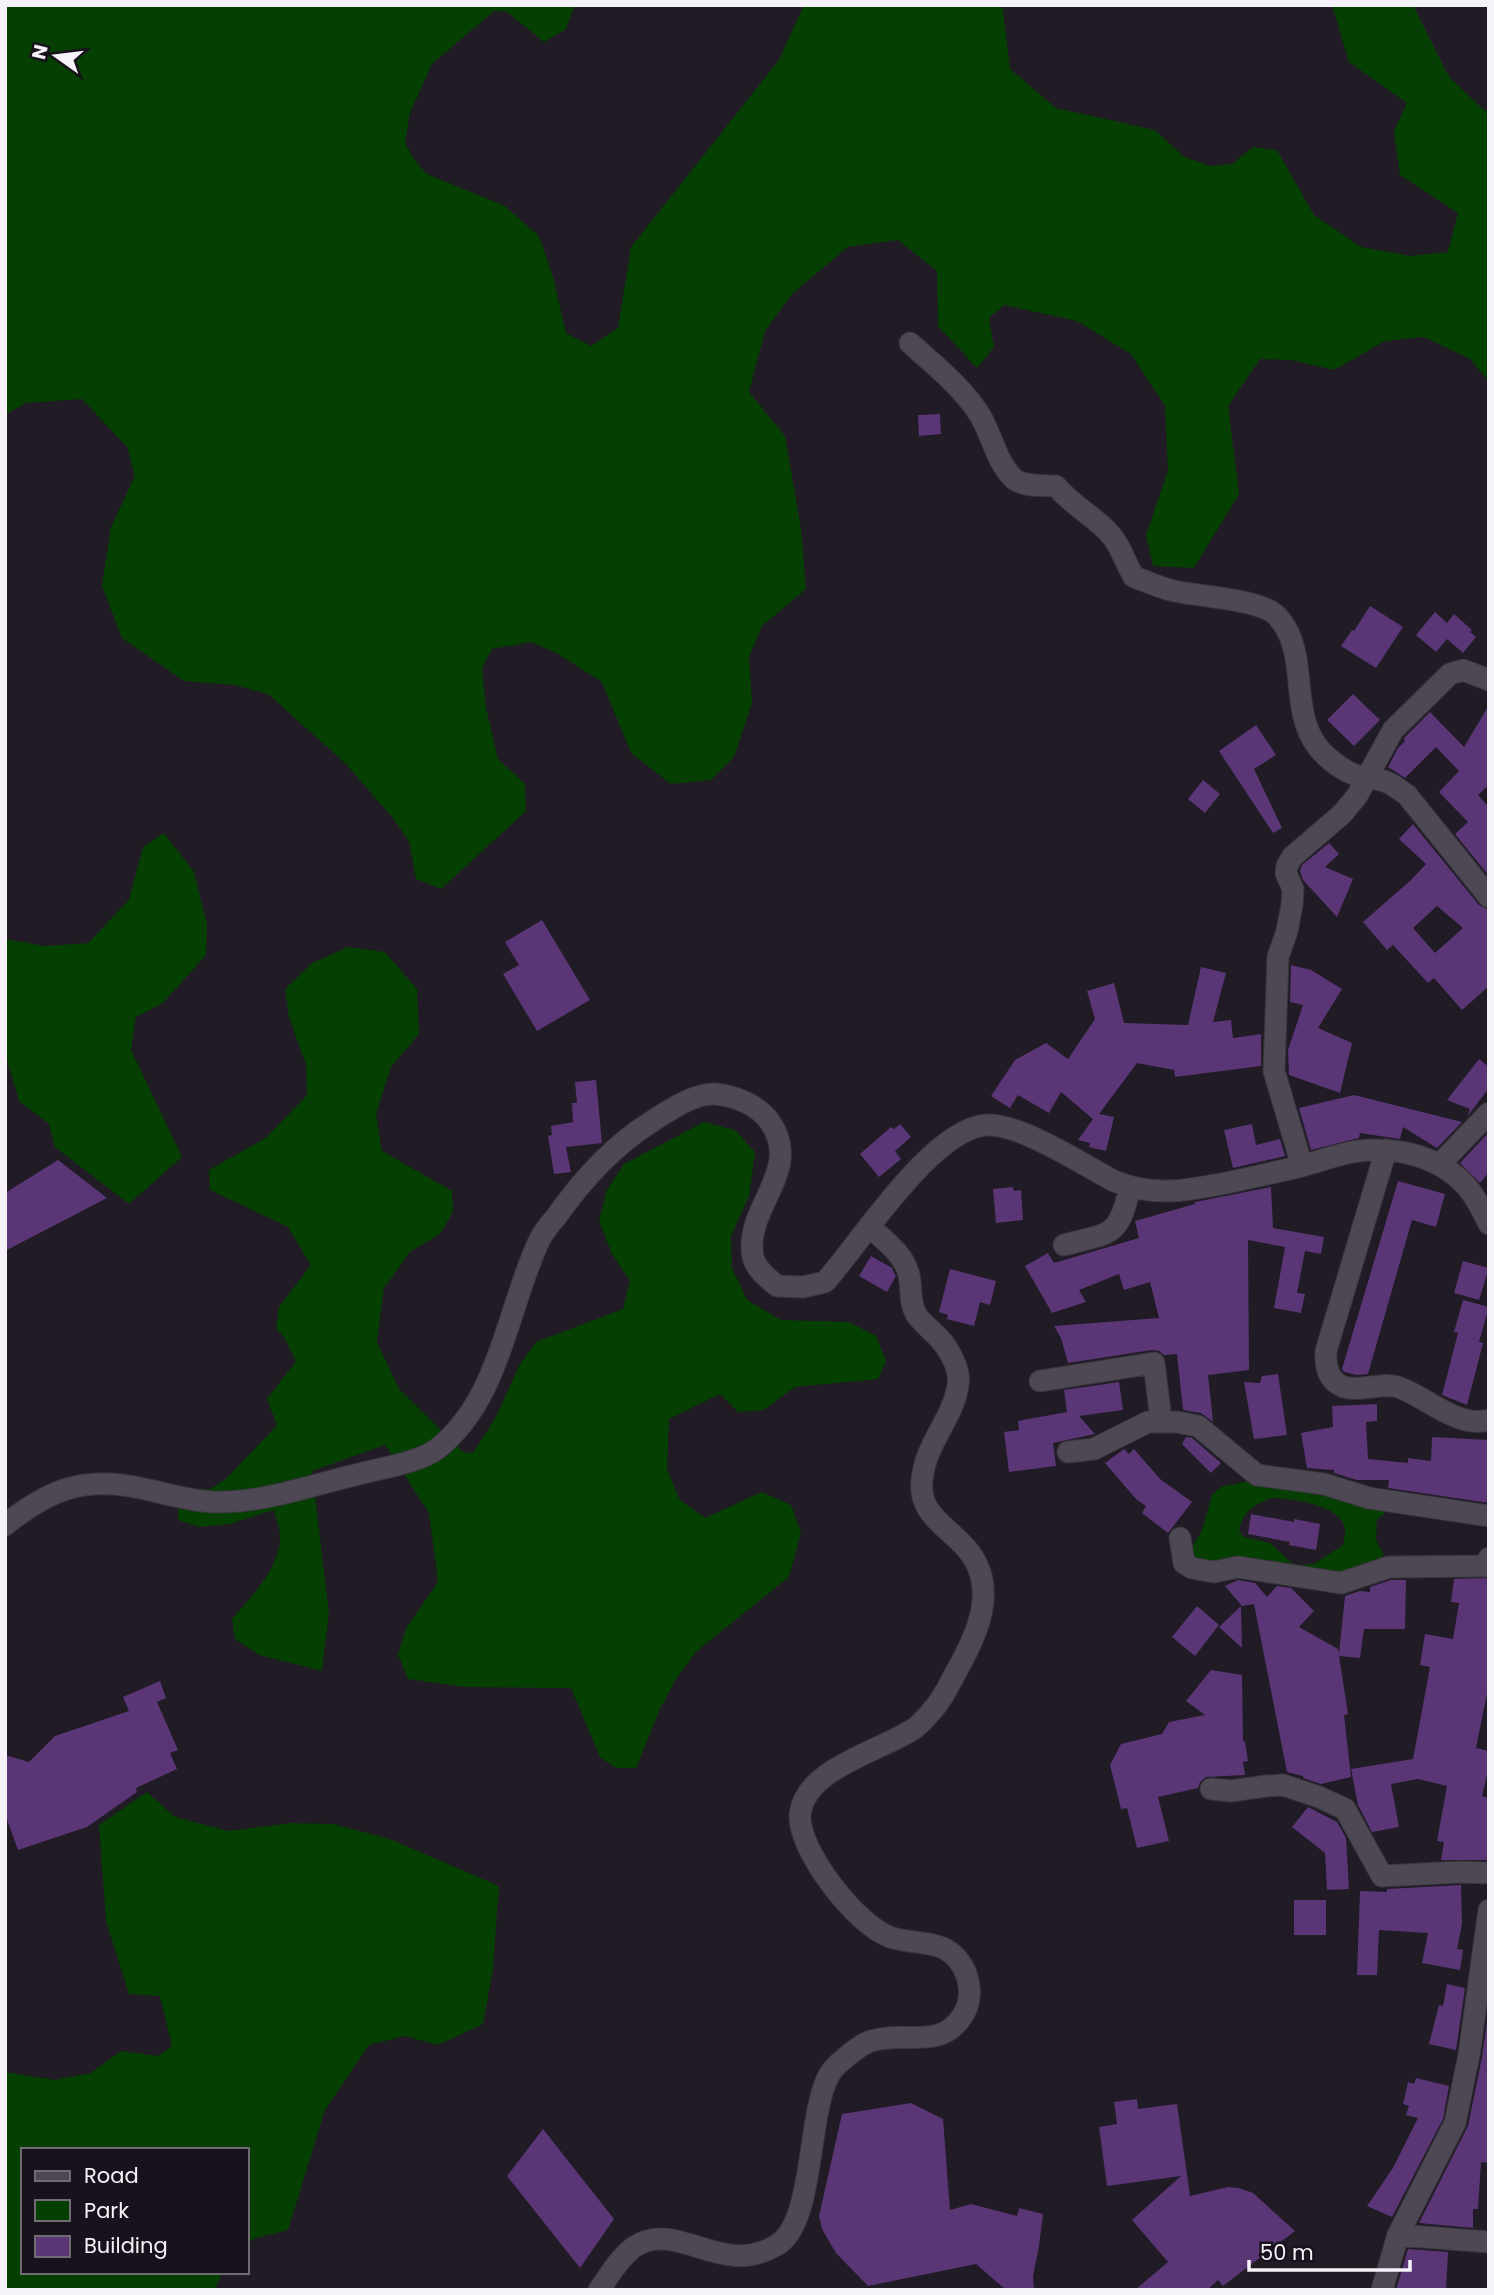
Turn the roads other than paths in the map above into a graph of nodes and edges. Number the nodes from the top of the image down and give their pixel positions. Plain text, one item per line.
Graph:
1 (910, 343) dead end
2 (1489, 680) edge
3 (1369, 776) junction
4 (1489, 897) edge
5 (1489, 1113) edge
6 (1386, 1150) junction
7 (1440, 1164) junction
8 (1302, 1166) junction
9 (1130, 1187) junction
10 (1489, 1224) edge
11 (870, 1227) junction
12 (1064, 1245) dead end
13 (1040, 1381) dead end
14 (1161, 1420) junction
15 (1489, 1420) edge
16 (1068, 1452) dead end
17 (1489, 1516) edge
18 (5, 1525) edge
19 (1180, 1538) dead end
20 (1489, 1558) edge
21 (1211, 1789) dead end
22 (1489, 1873) edge
23 (1489, 1910) edge
24 (1398, 2235) junction
25 (1489, 2242) edge
26 (600, 2290) edge
27 (1382, 2290) edge

1 - 3 street
2 - 3 street
3 - 4 street
3 - 8 street
5 - 7 street
6 - 7 street
6 - 8 street
6 - 15 street
7 - 10 street
8 - 9 street
9 - 11 street
9 - 12 street
11 - 18 street
11 - 26 street
13 - 14 street
14 - 16 street
14 - 17 street
19 - 20 street
21 - 22 street
23 - 24 street
24 - 25 street
24 - 27 street

